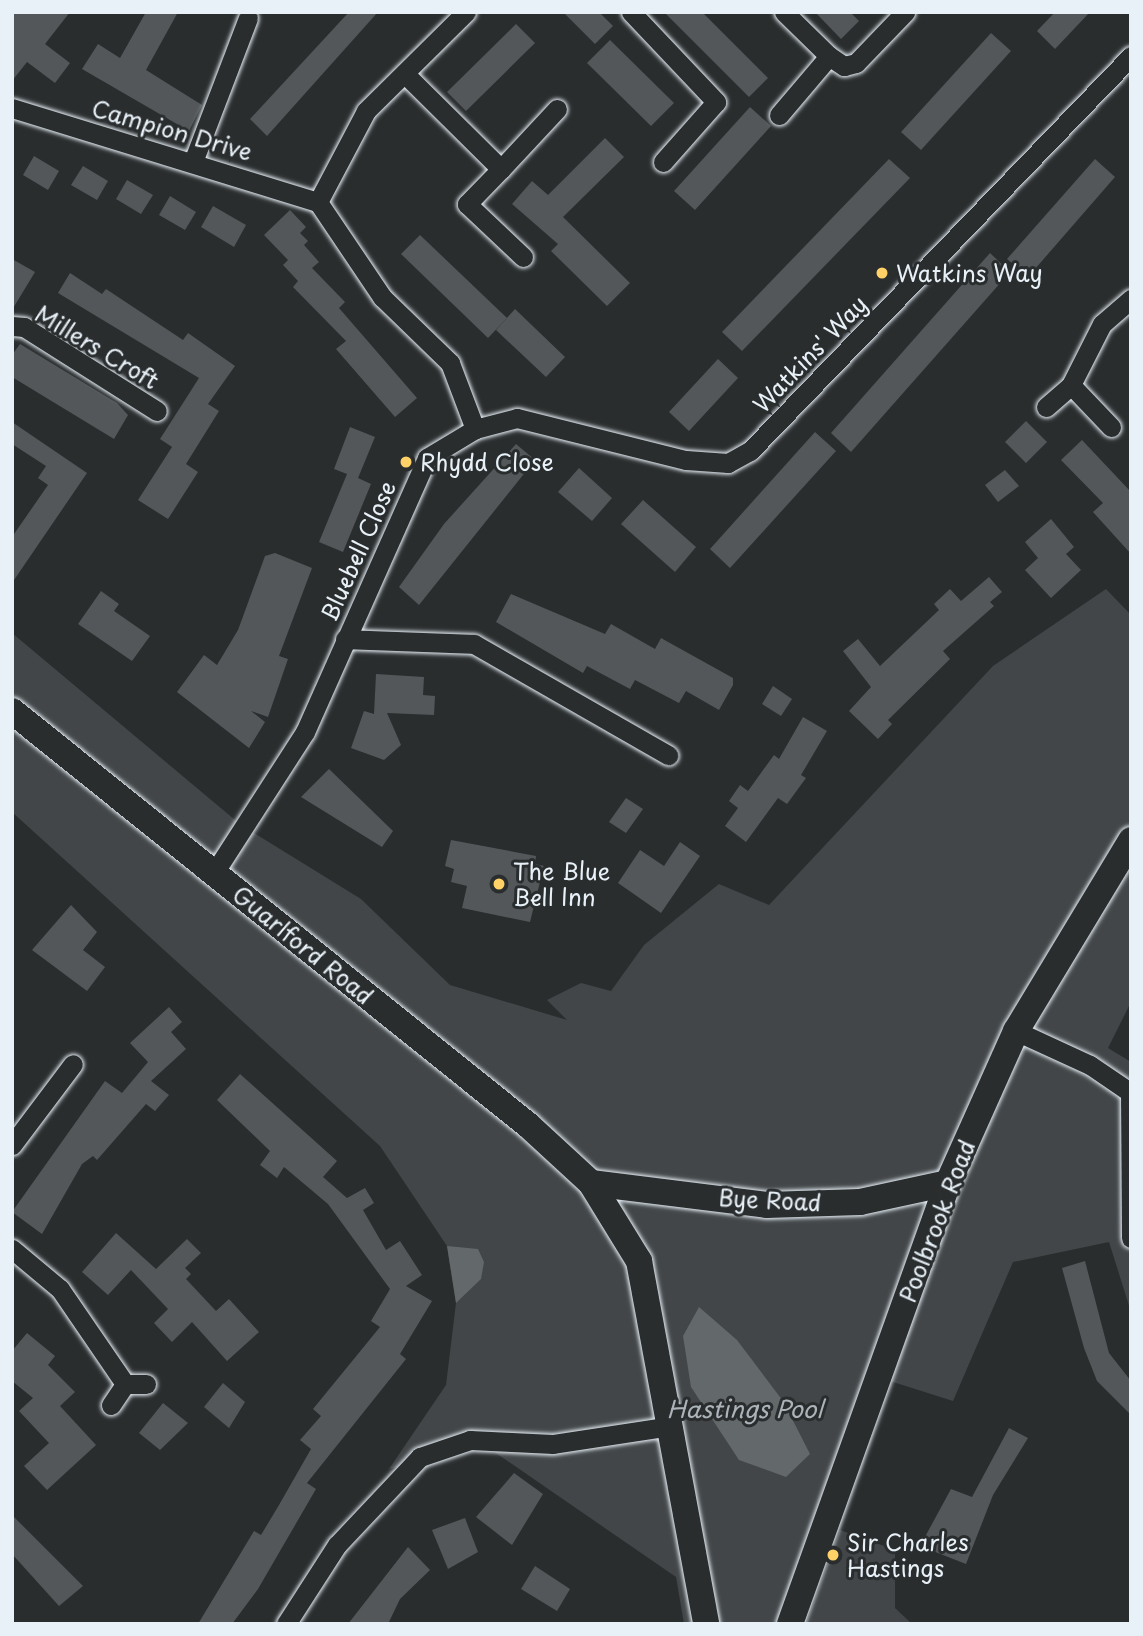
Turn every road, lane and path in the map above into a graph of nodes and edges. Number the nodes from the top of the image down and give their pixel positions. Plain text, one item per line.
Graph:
1 (466, 12) edge
2 (631, 12) edge
3 (784, 12) edge
4 (905, 12) edge
5 (248, 18) dead end
6 (829, 56) junction
7 (1131, 57) edge
8 (405, 74) junction
9 (12, 108) edge
10 (557, 109) dead end
11 (779, 115) dead end
12 (193, 162) junction
13 (663, 162) dead end
14 (501, 169) junction
15 (318, 202) junction
16 (523, 257) dead end
17 (1131, 299) edge
18 (12, 326) edge
19 (1071, 385) junction
20 (1046, 407) dead end
21 (157, 411) dead end
22 (1111, 427) dead end
23 (475, 429) junction
24 (345, 639) junction
25 (12, 711) edge
26 (668, 755) dead end
27 (1131, 840) edge
28 (214, 873) junction
29 (1016, 1031) junction
30 (73, 1064) dead end
31 (1130, 1093) edge
32 (12, 1145) edge
33 (948, 1182) junction
34 (591, 1183) junction
35 (1131, 1238) edge
36 (12, 1249) edge
37 (125, 1384) junction
38 (146, 1384) dead end
39 (111, 1405) dead end
40 (671, 1426) junction
41 (286, 1624) edge
42 (706, 1624) edge
43 (790, 1624) edge

1 - 8 street
2 - 13 street
3 - 6 street
4 - 6 street
5 - 12 street
6 - 11 street
7 - 23 street, Watkins' Way
8 - 14 street
8 - 15 street
9 - 12 street, Campion Drive
10 - 14 street
12 - 15 street, Campion Drive
14 - 16 street
15 - 23 street
17 - 19 street
18 - 21 street, Millers Croft
19 - 20 street
19 - 22 street
23 - 24 street, Bluebell Close
24 - 26 street
24 - 28 street, Bluebell Close
25 - 28 main road, Guarlford Road
27 - 29 main road, Poolbrook Road
28 - 34 main road, Guarlford Road
29 - 31 street
29 - 33 main road, Poolbrook Road
30 - 32 street
31 - 35 street
33 - 34 main road, Bye Road
33 - 43 main road, Poolbrook Road
34 - 40 main road
36 - 37 street
37 - 38 street
37 - 39 street
40 - 41 street
40 - 42 main road

